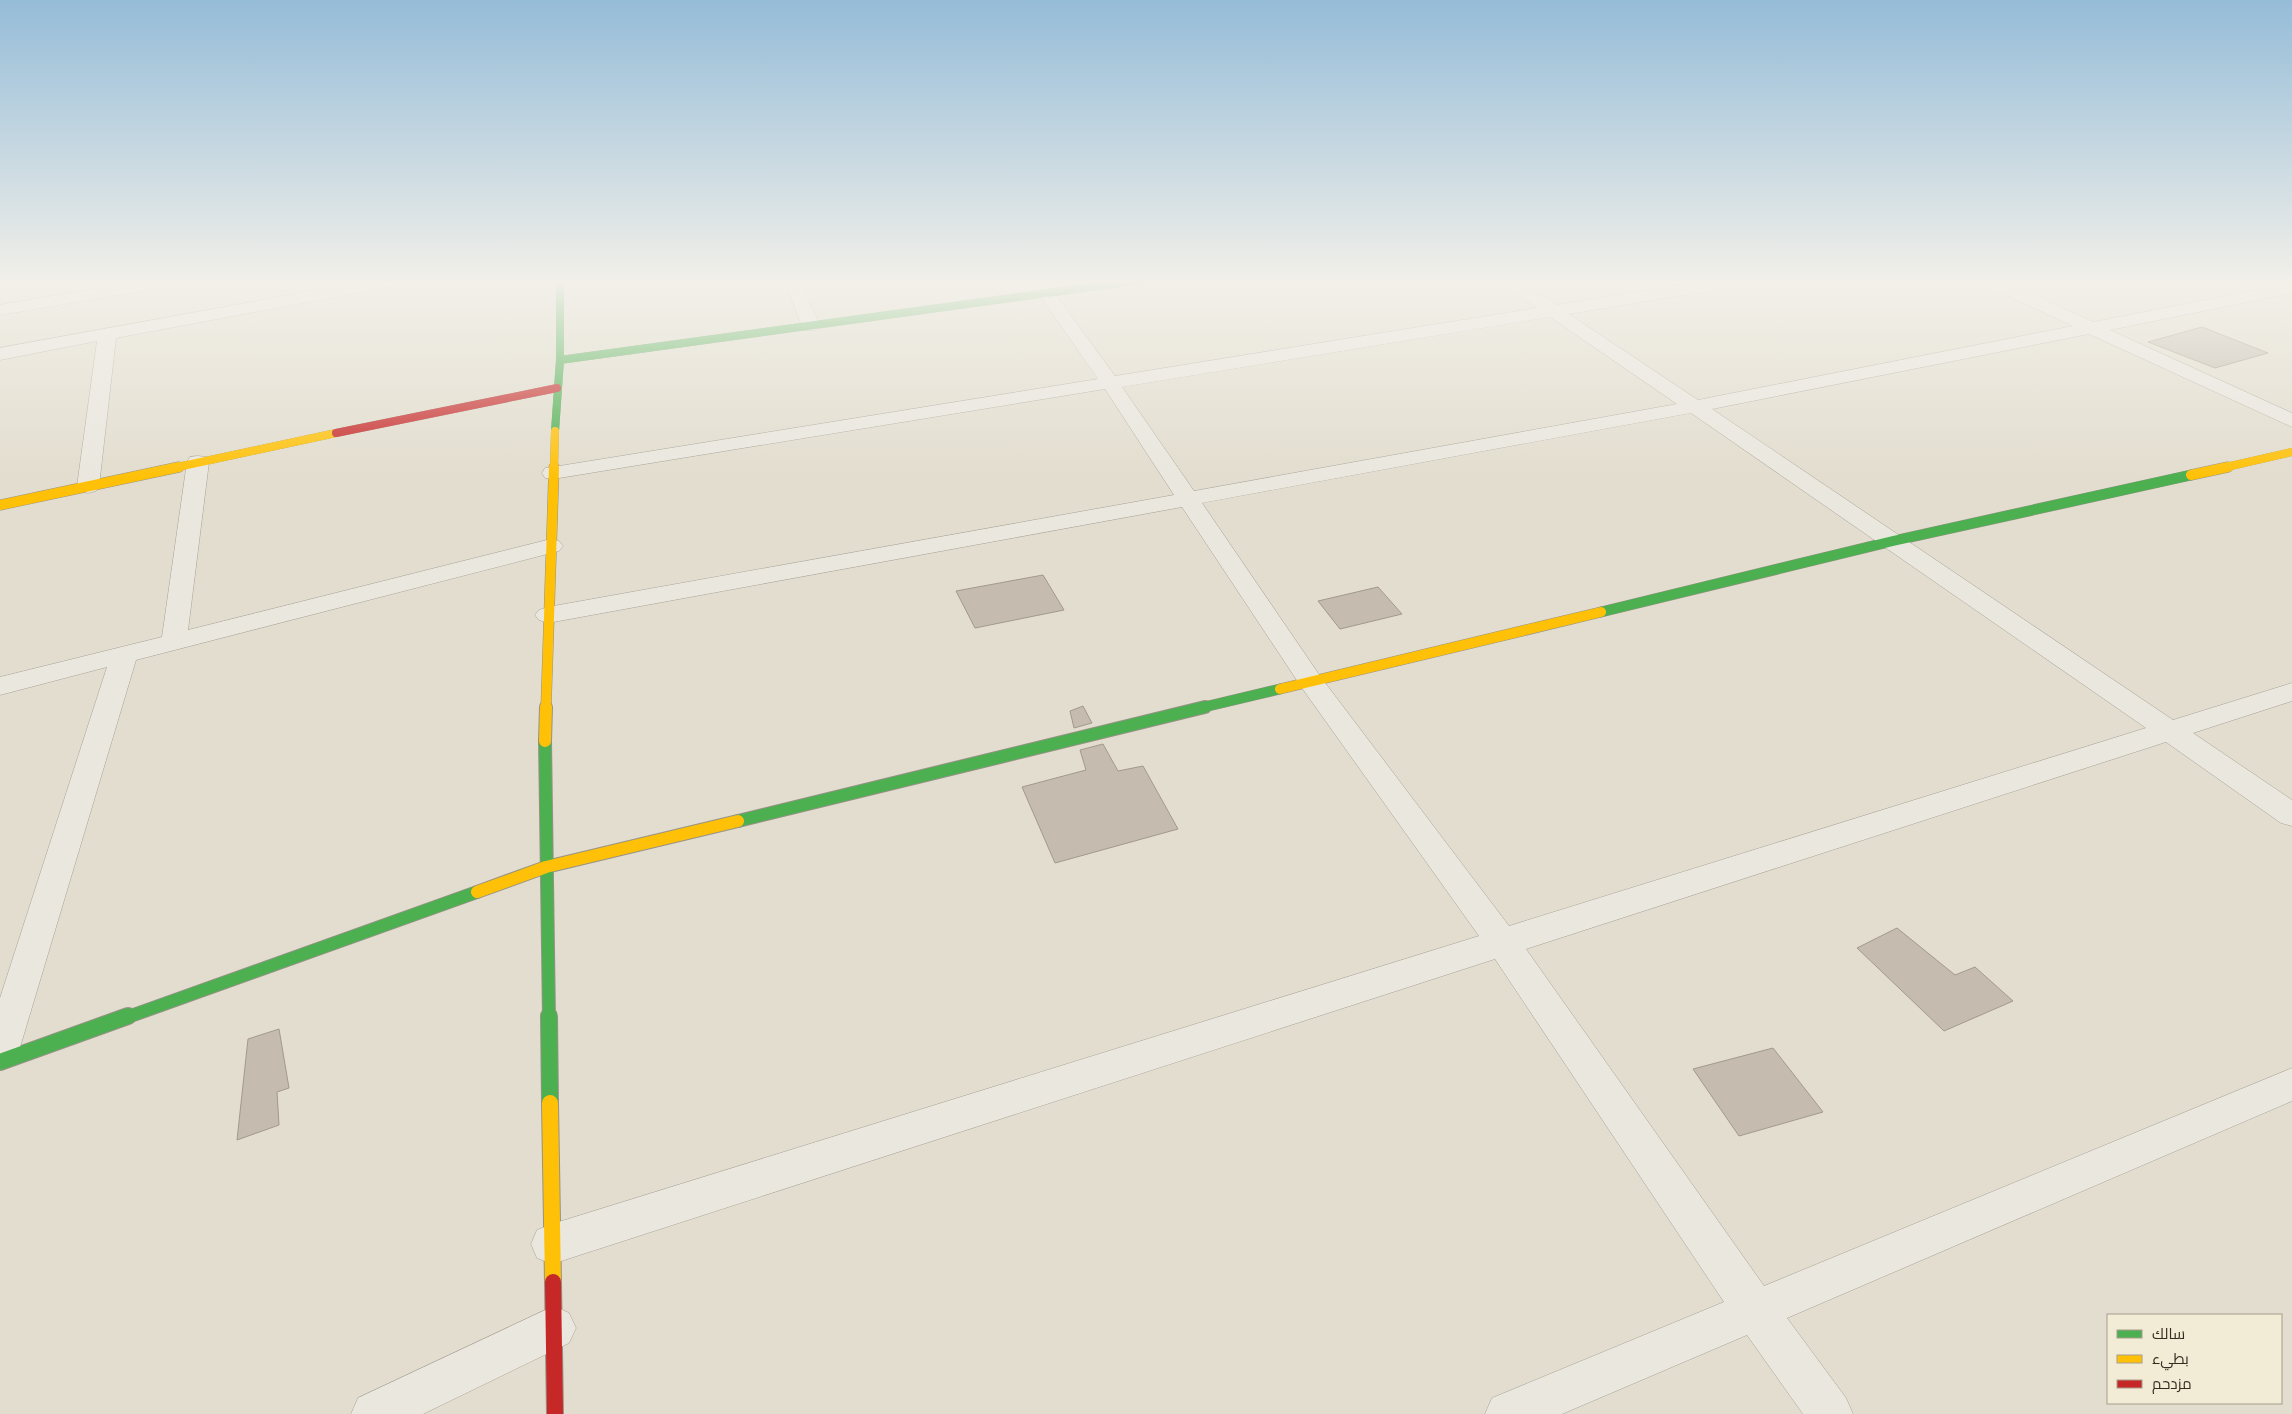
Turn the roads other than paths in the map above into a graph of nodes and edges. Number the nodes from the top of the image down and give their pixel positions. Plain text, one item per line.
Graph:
1 (43, 346) edge
2 (106, 346) edge
3 (560, 346) edge
4 (663, 346) edge
5 (1084, 346) edge
6 (1341, 346) edge
7 (1604, 346) edge
8 (2007, 346) edge
9 (2131, 346) edge
10 (0, 354) edge
11 (560, 360) junction
12 (1110, 383) junction
13 (557, 388) junction
14 (1694, 407) junction
15 (2292, 421) edge
16 (2292, 452) edge
17 (198, 462) junction
18 (553, 473) junction
19 (88, 486) junction
20 (1186, 499) junction
21 (0, 505) edge
22 (1893, 541) junction
23 (551, 546) junction
24 (548, 615) junction
25 (174, 642) junction
26 (124, 654) junction
27 (1311, 682) junction
28 (0, 686) edge
29 (2292, 692) edge
30 (2170, 731) junction
31 (2292, 815) edge
32 (546, 867) junction
33 (1502, 942) junction
34 (0, 1054) edge
35 (0, 1062) edge
36 (2292, 1084) edge
37 (552, 1244) junction
38 (1755, 1310) junction
39 (554, 1328) junction
40 (374, 1414) edge
41 (555, 1414) edge
42 (1508, 1414) edge
43 (1830, 1414) edge

1 - 10 street
2 - 19 street
3 - 11 street
4 - 11 street
5 - 12 street
6 - 12 street
7 - 14 street
8 - 14 street
9 - 15 street
11 - 13 street
12 - 18 street
12 - 20 street
13 - 17 street
13 - 18 street
14 - 20 street
14 - 22 street
16 - 22 street
17 - 19 street
17 - 25 street
18 - 23 street
19 - 21 street
20 - 24 street
20 - 27 street
22 - 27 street
22 - 30 street
23 - 24 street
23 - 25 street
24 - 32 street
25 - 26 street
26 - 28 street
26 - 34 street
27 - 32 street
27 - 33 street
29 - 30 street
30 - 31 street
30 - 33 street
32 - 35 street
32 - 37 street
33 - 37 street
33 - 38 street
36 - 38 street
37 - 39 street
38 - 42 street
38 - 43 street
39 - 40 street
39 - 41 street

